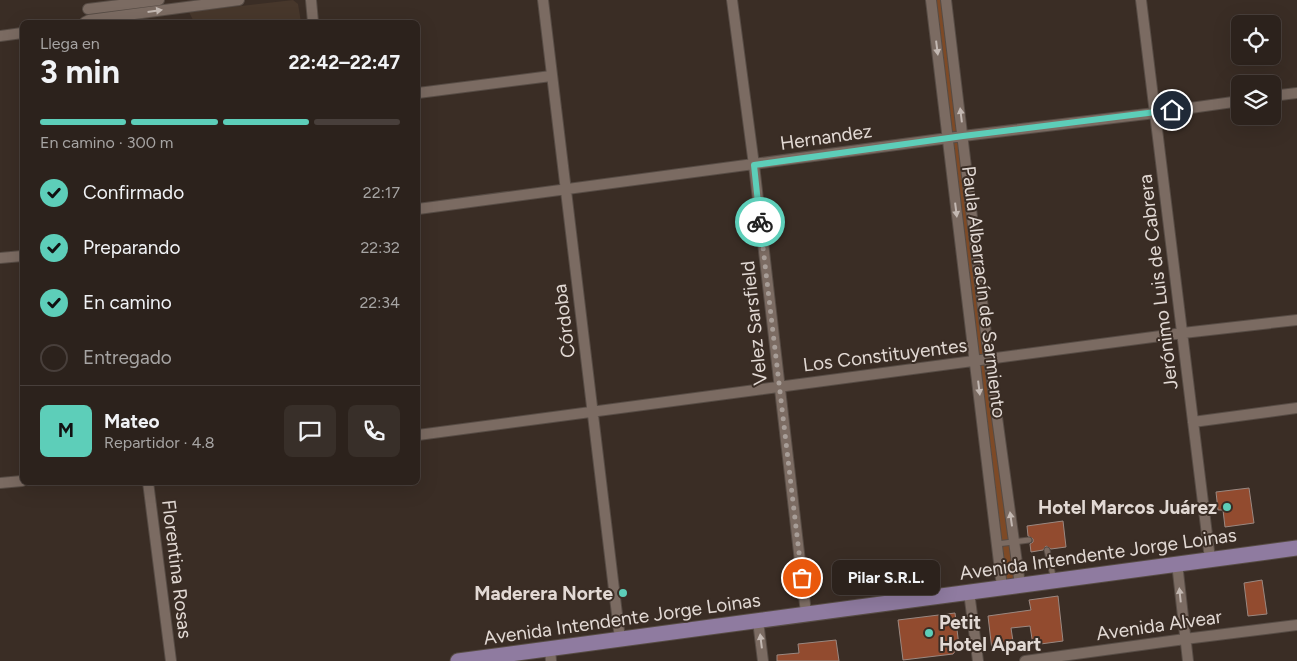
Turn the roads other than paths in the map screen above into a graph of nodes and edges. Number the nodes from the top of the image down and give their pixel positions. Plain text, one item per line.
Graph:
1 (159, 0) edge
2 (239, 0) edge
3 (310, 0) edge
4 (543, 0) edge
5 (732, 0) edge
6 (931, 0) edge
7 (946, 0) edge
8 (1141, 0) edge
9 (199, 2) edge
10 (87, 4) edge
11 (88, 20) edge
12 (99, 20) edge
13 (313, 20) edge
14 (20, 33) edge
15 (0, 36) edge
16 (551, 76) junction
17 (1297, 92) edge
18 (420, 93) edge
19 (1281, 95) edge
20 (1231, 102) edge
21 (1155, 113) junction
22 (963, 136) junction
23 (948, 138) junction
24 (754, 165) junction
25 (566, 189) junction
26 (420, 208) edge
27 (20, 256) edge
28 (0, 258) edge
29 (1297, 320) edge
30 (1183, 333) junction
31 (989, 359) junction
32 (976, 360) junction
33 (778, 386) junction
34 (1297, 408) edge
35 (592, 412) junction
36 (1193, 422) junction
37 (420, 434) edge
38 (20, 481) edge
39 (0, 484) edge
40 (148, 485) edge
41 (1029, 540) dead end
42 (1014, 542) junction
43 (996, 544) junction
44 (1297, 548) edge
45 (1047, 550) dead end
46 (1210, 559) junction
47 (1177, 563) junction
48 (1054, 580) junction
49 (1020, 585) junction
50 (1002, 588) junction
51 (969, 592) junction
52 (806, 613) junction
53 (758, 621) junction
54 (1297, 625) edge
55 (620, 639) junction
56 (1185, 639) junction
57 (551, 655) edge
58 (171, 661) edge
59 (458, 661) edge
60 (763, 661) edge
61 (978, 661) edge
62 (1025, 661) edge
63 (1188, 661) edge

1 - 10 street
2 - 9 street
3 - 13 street
4 - 16 street, Córdoba
5 - 24 street, Velez Sarsfield
6 -> 23 street, Paula Albarracín de Sarmiento
22 -> 7 street, Paula Albarracín de Sarmiento
8 - 21 street, Jerónimo Luis de Cabrera
12 -> 9 street
10 - 11 street
14 - 15 street
16 - 18 street
16 - 25 street, Córdoba
17 - 19 street
20 - 21 street, Hernandez
21 - 22 street, Hernandez
21 - 30 street, Jerónimo Luis de Cabrera
22 - 23 street, Hernandez
22 - 31 street, Paula Albarracín de Sarmiento
23 - 24 street, Hernandez
23 -> 32 street, Paula Albarracín de Sarmiento
24 - 25 street, Hernandez
24 - 33 street, Velez Sarsfield
25 - 26 street, Hernandez
25 - 35 street, Córdoba
27 - 28 street
29 - 30 street, Los Constituyentes
30 - 31 street, Los Constituyentes
30 - 36 street, Jerónimo Luis de Cabrera
31 - 32 street, Los Constituyentes
42 -> 31 street, Paula Albarracín de Sarmiento
32 - 33 street, Los Constituyentes
32 -> 43 street, Paula Albarracín de Sarmiento
33 - 35 street, Los Constituyentes
33 - 52 street, Velez Sarsfield
34 - 36 street
35 - 37 street, Los Constituyentes
35 - 55 street, Córdoba
36 - 46 street, Jerónimo Luis de Cabrera
38 - 39 street
40 - 58 street, Florentina Rosas
41 - 42 lane
42 - 43 lane
42 - 49 street, Paula Albarracín de Sarmiento
43 - 50 street, Paula Albarracín de Sarmiento
44 - 46 main road, Avenida Intendente Jorge Loinas
45 - 48 lane
46 - 47 main road, Avenida Intendente Jorge Loinas
47 - 48 main road, Avenida Intendente Jorge Loinas
56 -> 47 street
48 - 49 main road, Avenida Intendente Jorge Loinas
49 - 50 main road, Avenida Intendente Jorge Loinas
50 - 51 main road, Avenida Intendente Jorge Loinas
51 - 52 main road, Avenida Intendente Jorge Loinas
51 - 61 street
52 - 53 main road, Avenida Intendente Jorge Loinas
53 - 55 main road, Avenida Intendente Jorge Loinas
60 -> 53 street
54 - 56 street, Avenida Alvear
55 - 57 main road, Avenida Intendente Jorge Loinas
56 - 62 street, Avenida Alvear
56 - 63 street
57 - 59 main road, Avenida Intendente Jorge Loinas

